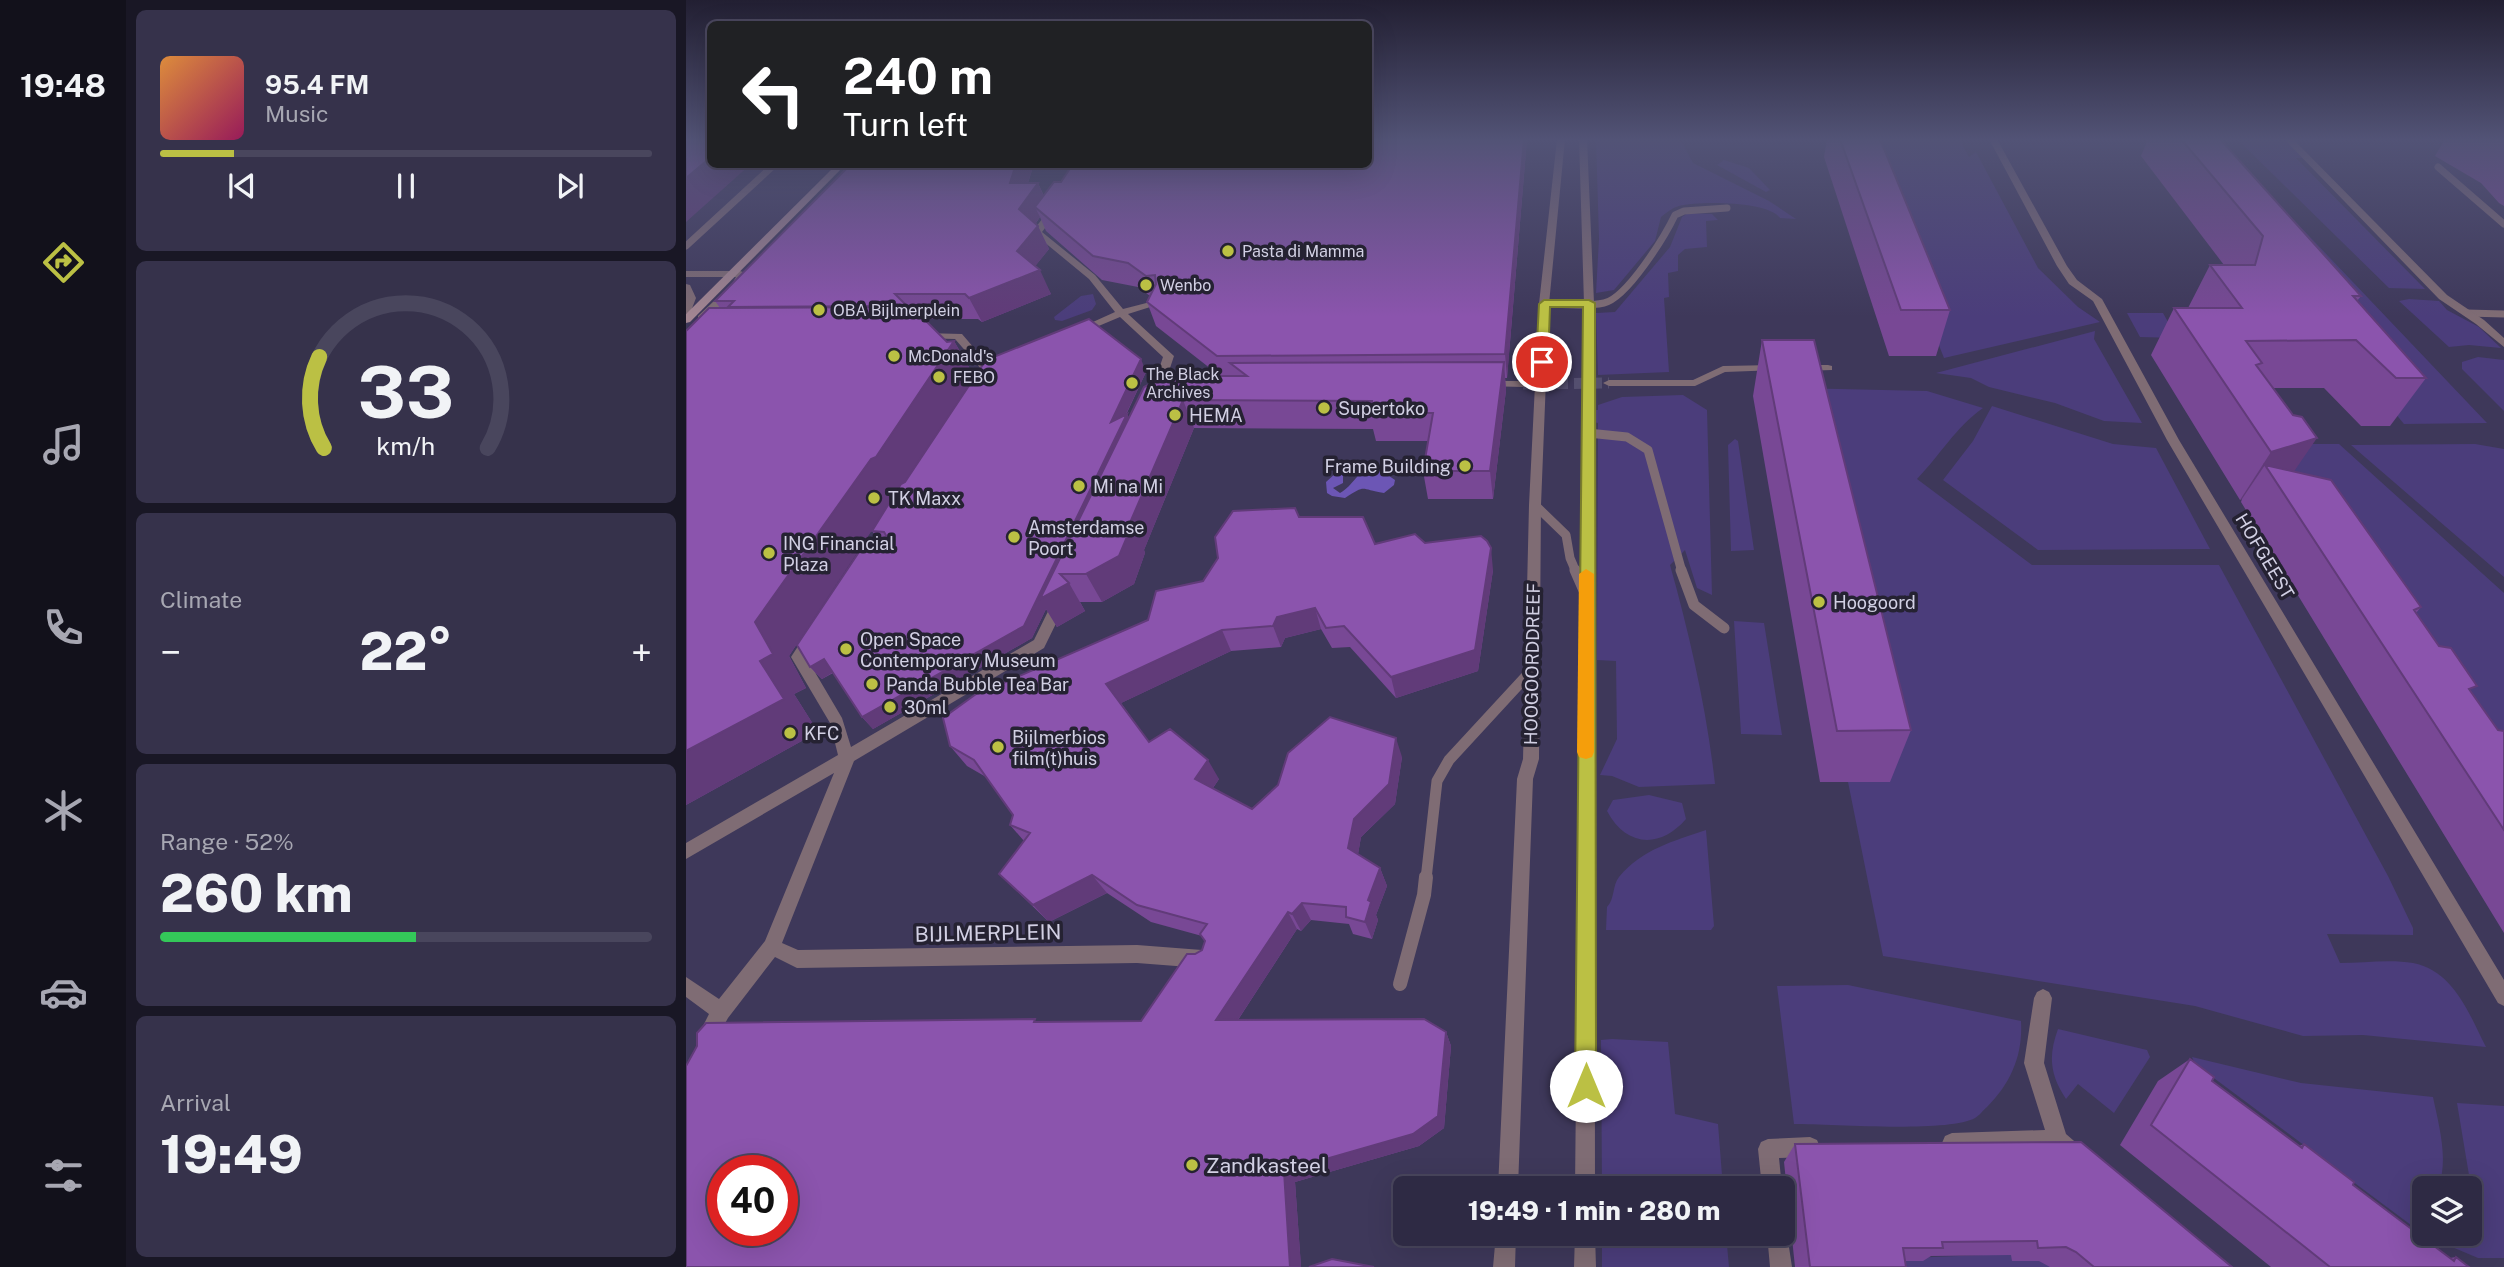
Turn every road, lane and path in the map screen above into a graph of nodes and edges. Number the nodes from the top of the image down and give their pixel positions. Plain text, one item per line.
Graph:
1 (738, 198) edge
2 (811, 198) edge
3 (1062, 198) edge
4 (1553, 198) edge
5 (1587, 198) edge
6 (2025, 198) edge
7 (2346, 198) edge
8 (2474, 198) edge
9 (1727, 208) dead end
10 (2504, 224) edge
11 (686, 246) edge
12 (686, 274) edge
13 (737, 279) junction
14 (686, 281) edge
15 (686, 287) edge
16 (1158, 303) edge
17 (1589, 303) junction
18 (1544, 304) junction
19 (686, 311) edge
20 (1121, 313) junction
21 (2467, 313) junction
22 (2504, 314) edge
23 (686, 320) edge
24 (703, 324) edge
25 (1072, 333) edge
26 (917, 337) edge
27 (2504, 344) edge
28 (999, 364) edge
29 (1828, 368) dead end
30 (1609, 383) tunnel mouth
31 (1481, 384) edge
32 (1523, 384) tunnel mouth
33 (1149, 411) edge
34 (1588, 433) junction
35 (1535, 505) junction
36 (1068, 584) edge
37 (1586, 595) junction
38 (821, 622) edge
39 (1724, 628) dead end
40 (1532, 670) junction
41 (847, 759) junction
42 (686, 852) edge
43 (772, 947) junction
44 (1206, 959) edge
45 (1399, 984) dead end
46 (686, 986) edge
47 (2504, 997) edge
48 (2043, 998) dead end
49 (720, 1011) junction
50 (698, 1052) edge
51 (2058, 1140) junction
52 (1938, 1144) edge
53 (1832, 1146) edge
54 (2089, 1166) edge
55 (1509, 1176) edge
56 (1586, 1176) edge
57 (1771, 1176) edge
58 (1505, 1246) edge
59 (1585, 1246) edge
60 (1778, 1246) edge
61 (1504, 1267) edge
62 (1585, 1267) edge
63 (1781, 1267) edge

1 - 11 lane
2 - 13 main road
3 - 20 street
4 - 18 street, HOOGOORDDREEF
5 - 17 street
6 - 47 street, HOFGEEST
7 - 21 street
8 - 10 lane
9 - 17 lane
12 - 13 street
13 - 14 street
13 - 23 main road
13 - 24 street
15 - 19 street
16 - 20 street
17 - 18 lane
17 - 34 street
18 - 35 street, HOOGOORDDREEF
20 - 25 street
20 - 33 street
21 - 22 lane
21 - 27 street
26 - 28 street
29 - 30 street
31 - 32 street
34 - 37 street
34 - 39 lane
35 - 37 lane
35 - 40 street, HOOGOORDDREEF
36 - 41 street
37 - 56 street
38 - 41 street
40 - 45 lane
40 - 55 street, HOOGOORDDREEF
41 - 42 street
41 - 43 street
43 - 44 street, BIJLMERPLEIN
43 - 49 street
46 - 49 street
48 - 51 street
49 - 50 street
51 - 52 street
51 - 54 street
53 - 57 street
58 - 61 street
59 - 62 street
60 - 63 street

